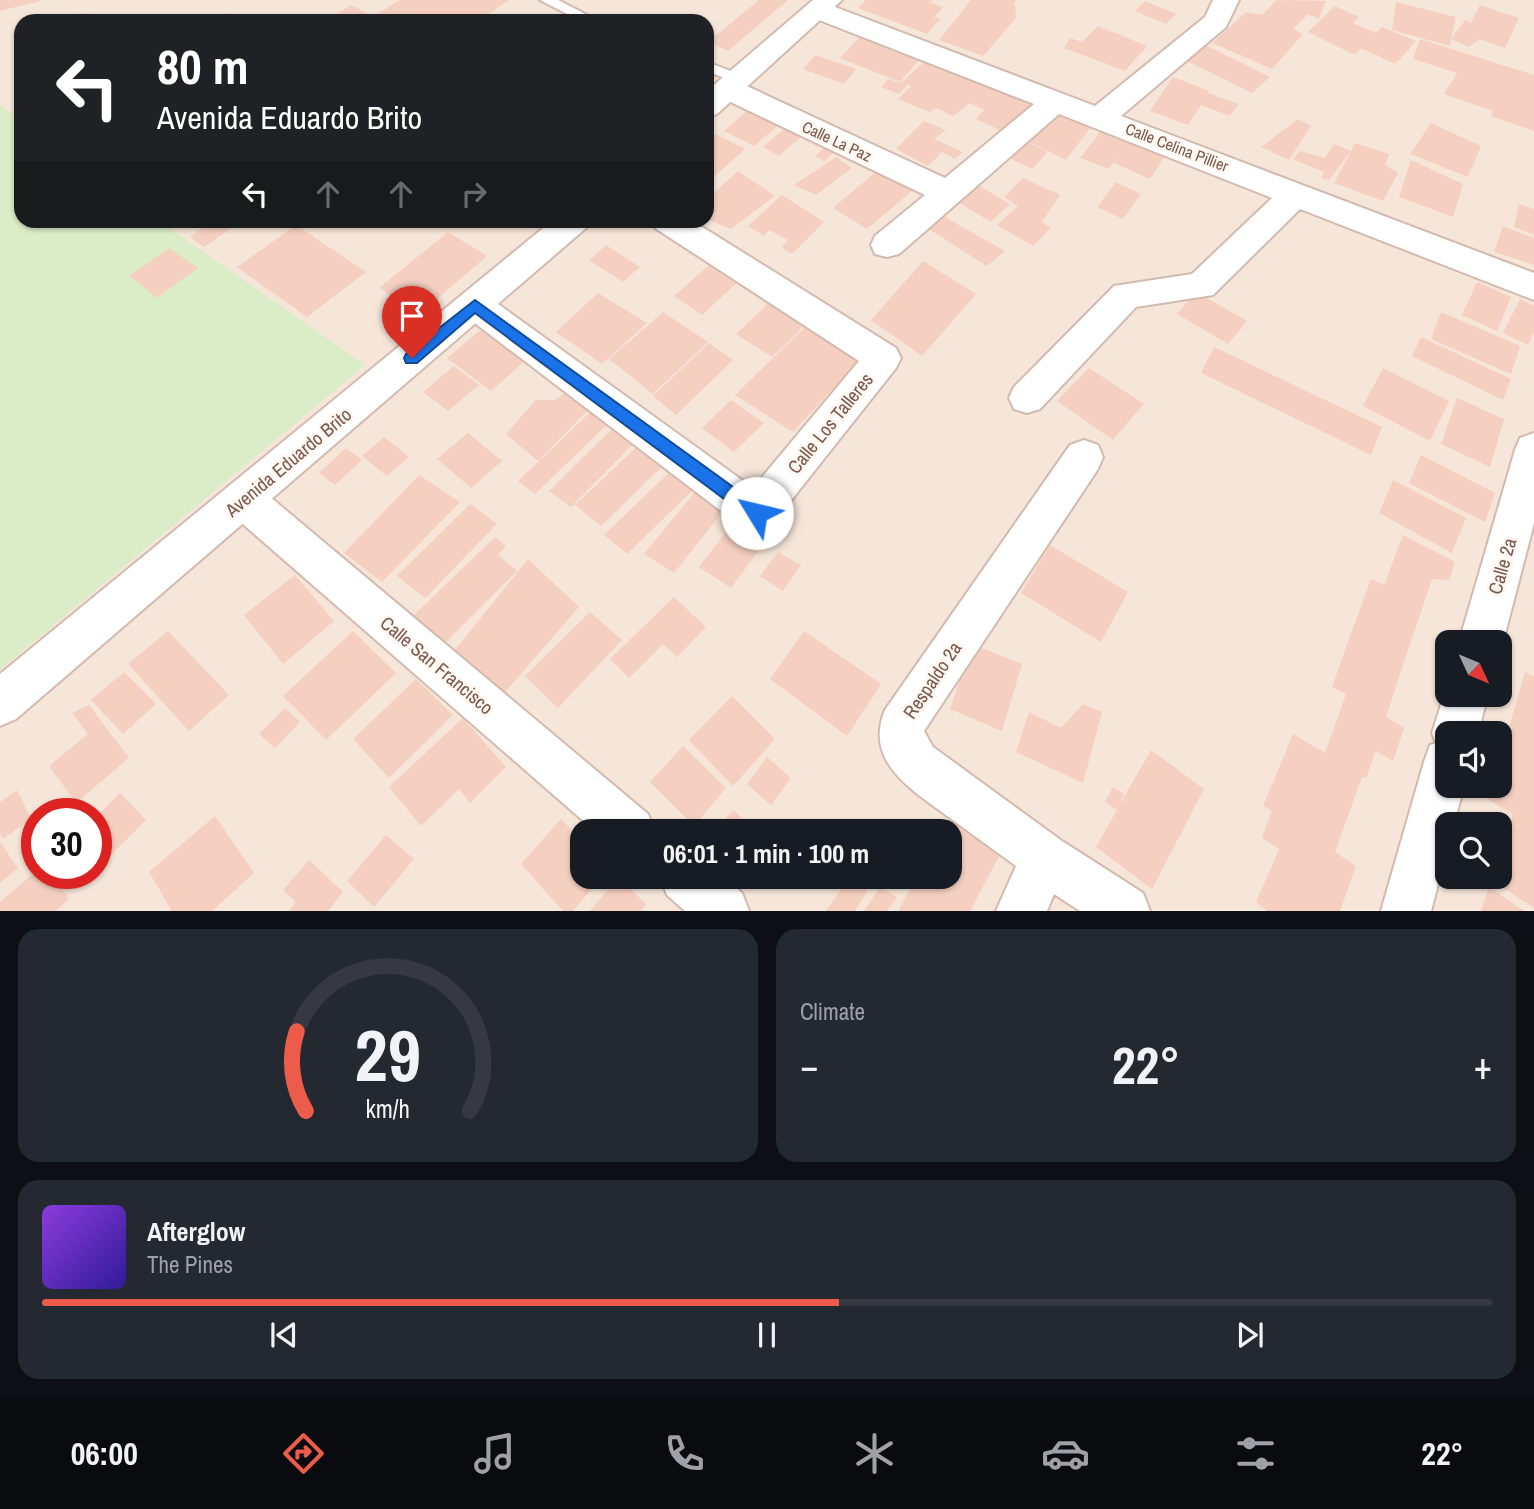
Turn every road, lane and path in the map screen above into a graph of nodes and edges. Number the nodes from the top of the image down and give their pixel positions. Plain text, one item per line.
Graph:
1 (547, 0) edge
2 (1226, 0) edge
3 (824, 5) edge
4 (577, 14) edge
5 (714, 76) edge
6 (725, 91) edge
7 (1056, 101) junction
8 (1100, 118) junction
9 (947, 192) junction
10 (1297, 193) junction
11 (559, 228) edge
12 (679, 228) edge
13 (887, 244) dead end
14 (1534, 287) edge
15 (475, 306) junction
16 (1027, 398) dead end
17 (1534, 450) edge
18 (1084, 457) dead end
19 (243, 499) junction
20 (1483, 630) edge
21 (0, 703) edge
22 (1437, 798) edge
23 (617, 819) edge
24 (1045, 858) junction
25 (699, 889) edge
26 (724, 911) edge
27 (1021, 911) edge
28 (1125, 911) edge
29 (1406, 911) edge

1 - 4 lane
2 - 8 street
3 - 6 street
3 - 7 street, Calle Celina Pillier
5 - 6 lane
6 - 9 street, Calle La Paz
7 - 8 street, Calle Celina Pillier
7 - 9 street
8 - 10 street, Calle Celina Pillier
9 - 13 street
10 - 14 street, Calle Celina Pillier
10 - 16 street
11 - 15 street, Avenida Eduardo Brito
12 - 15 street, Calle Los Talleres
15 - 19 street, Avenida Eduardo Brito
17 - 20 street, Calle 2a
18 - 24 street, Respaldo 2a
19 - 21 street, Avenida Eduardo Brito
19 - 23 street, Calle San Francisco
22 - 29 street
24 - 27 street
24 - 28 street, Respaldo 2a
25 - 26 street

